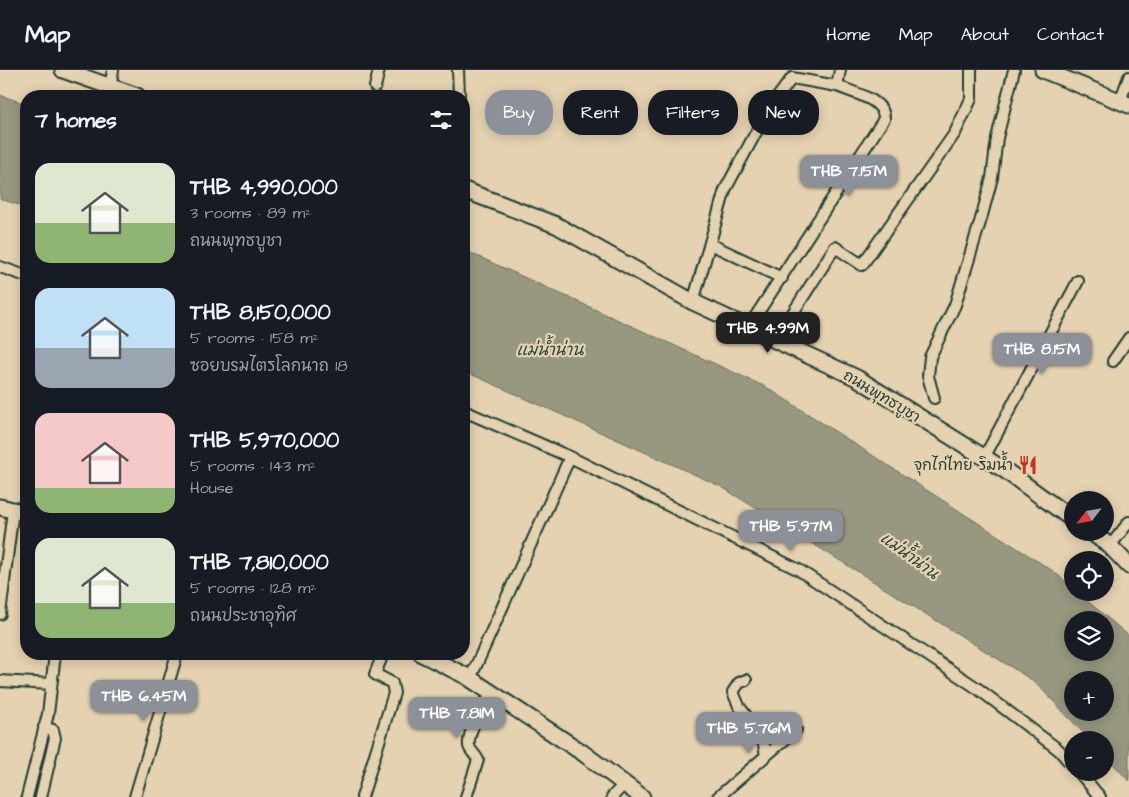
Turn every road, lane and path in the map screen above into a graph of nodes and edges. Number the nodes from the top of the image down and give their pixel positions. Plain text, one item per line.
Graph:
1 (63, 70) edge
2 (113, 70) edge
3 (379, 70) edge
4 (458, 70) edge
5 (840, 70) edge
6 (971, 70) edge
7 (1014, 70) edge
8 (1043, 70) edge
9 (1129, 77) edge
10 (837, 86) junction
11 (375, 87) dead end
12 (110, 88) junction
13 (117, 90) edge
14 (459, 90) edge
15 (1124, 103) edge
16 (470, 192) edge
17 (710, 244) junction
18 (0, 266) edge
19 (20, 274) edge
20 (782, 278) junction
21 (1078, 280) dead end
22 (693, 302) junction
23 (748, 328) junction
24 (1129, 338) edge
25 (775, 340) junction
26 (1113, 361) dead end
27 (934, 398) dead end
28 (470, 414) edge
29 (570, 457) junction
30 (984, 458) junction
31 (13, 510) edge
32 (1064, 513) edge
33 (1129, 522) edge
34 (1103, 541) edge
35 (1110, 546) junction
36 (1129, 566) edge
37 (0, 614) edge
38 (54, 660) edge
39 (175, 660) edge
40 (381, 660) edge
41 (434, 660) edge
42 (470, 678) junction
43 (746, 680) dead end
44 (0, 681) edge
45 (51, 684) junction
46 (492, 693) junction
47 (44, 727) junction
48 (796, 730) dead end
49 (766, 756) junction
50 (1064, 756) edge
51 (1087, 781) edge
52 (625, 783) junction
53 (27, 797) edge
54 (41, 797) edge
55 (135, 797) edge
56 (362, 797) edge
57 (466, 797) edge
58 (612, 797) edge
59 (642, 797) edge
60 (718, 797) edge
61 (1100, 797) edge

1 - 12 street
2 - 12 street
3 - 11 street
4 - 14 street
5 - 10 street
6 - 25 street
7 - 27 street
8 - 15 street
9 - 15 street
10 - 17 street
10 - 20 street
12 - 13 street
16 - 22 street, ถนนพุทธบูชา
17 - 20 street
17 - 22 street
18 - 19 street
20 - 23 street
21 - 30 street
22 - 23 street, ถนนพุทธบูชา
23 - 25 street, ถนนพุทธบูชา
24 - 26 street
25 - 30 street, ถนนพุทธบูชา
28 - 29 street
29 - 42 street
29 - 50 street
30 - 32 street, ถนนพุทธบูชา
31 - 37 street
33 - 35 street
34 - 35 street
35 - 36 street
38 - 45 street
39 - 55 street
40 - 56 street
41 - 42 street
42 - 46 street
43 - 49 street
44 - 45 street
45 - 47 street
46 - 52 street
46 - 57 street
47 - 53 street
47 - 54 street
48 - 49 street
49 - 60 street
51 - 61 street
52 - 58 street
52 - 59 street

